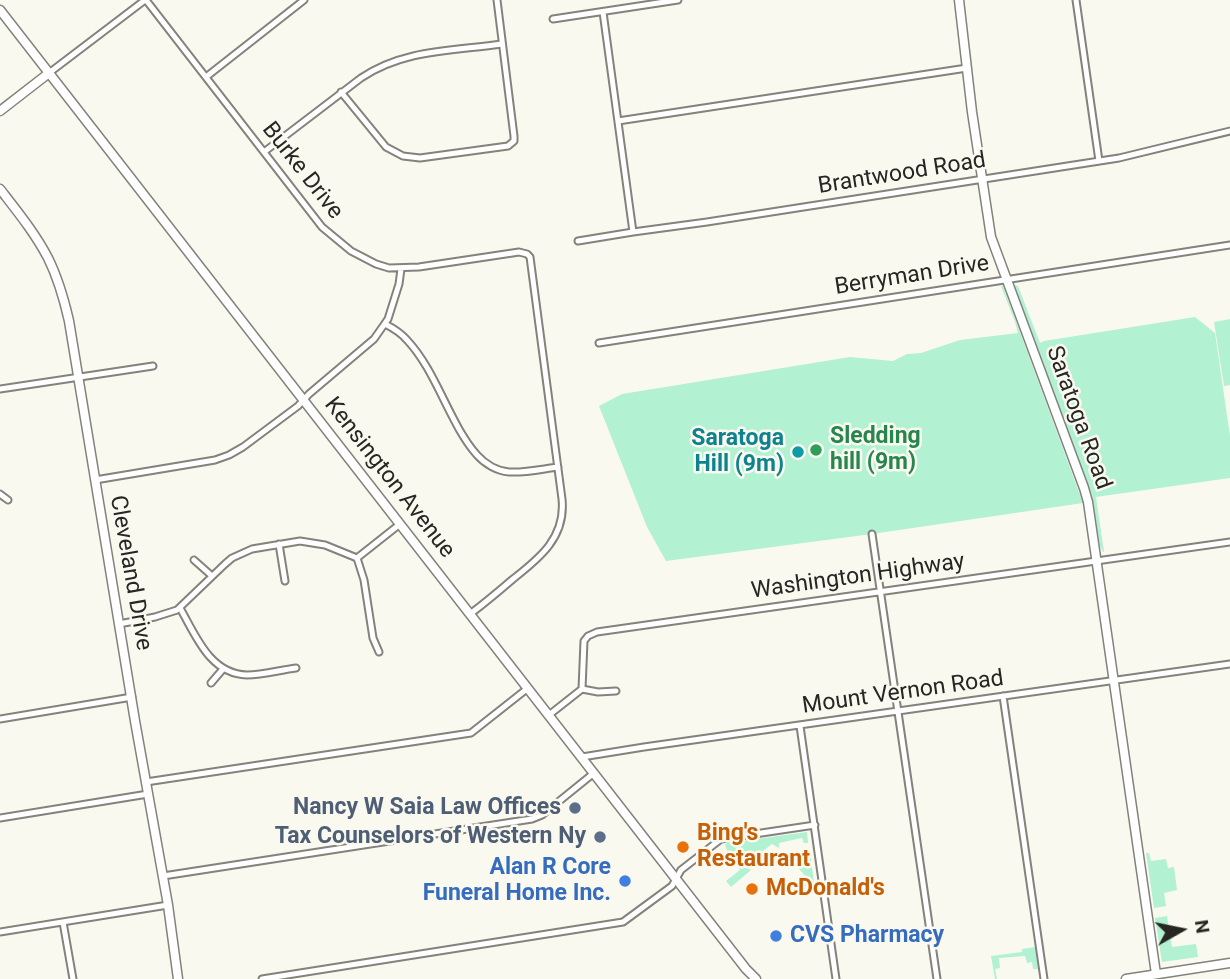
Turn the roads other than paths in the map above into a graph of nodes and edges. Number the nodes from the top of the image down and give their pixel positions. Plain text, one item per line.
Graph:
1 (146, 0) edge
2 (304, 0) edge
3 (497, 0) edge
4 (678, 0) edge
5 (959, 0) edge
6 (1076, 0) edge
7 (0, 10) edge
8 (603, 12) junction
9 (553, 19) dead end
10 (502, 44) junction
11 (967, 68) junction
12 (49, 73) junction
13 (206, 76) junction
14 (341, 92) junction
15 (0, 111) edge
16 (618, 121) junction
17 (1230, 131) edge
18 (264, 152) junction
19 (1099, 161) junction
20 (981, 179) junction
21 (0, 189) edge
22 (633, 232) junction
23 (578, 242) dead end
24 (1230, 245) edge
25 (401, 269) junction
26 (1007, 279) junction
27 (385, 324) junction
28 (599, 343) dead end
29 (153, 366) dead end
30 (78, 378) junction
31 (0, 389) edge
32 (303, 400) junction
33 (558, 467) junction
34 (95, 480) junction
35 (0, 494) edge
36 (8, 500) dead end
37 (400, 524) junction
38 (872, 534) dead end
39 (1230, 542) edge
40 (279, 544) junction
41 (357, 558) junction
42 (194, 560) dead end
43 (1097, 561) junction
44 (212, 576) junction
45 (285, 581) dead end
46 (881, 591) junction
47 (180, 608) junction
48 (470, 614) junction
49 (119, 624) junction
50 (379, 652) dead end
51 (1230, 664) edge
52 (296, 668) dead end
53 (223, 669) junction
54 (1113, 681) junction
55 (211, 683) dead end
56 (528, 688) junction
57 (582, 689) junction
58 (616, 691) dead end
59 (1003, 696) junction
60 (132, 697) junction
61 (898, 711) junction
62 (549, 715) junction
63 (0, 719) edge
64 (800, 726) junction
65 (582, 757) junction
66 (594, 773) junction
67 (146, 782) junction
68 (148, 794) junction
69 (0, 818) edge
70 (815, 825) junction
71 (163, 876) junction
72 (676, 878) junction
73 (168, 905) junction
74 (63, 922) junction
75 (0, 932) edge
76 (1230, 963) edge
77 (747, 969) junction
78 (1157, 977) edge
79 (73, 979) edge
80 (178, 979) edge
81 (262, 979) edge
82 (748, 979) edge
83 (756, 979) edge
84 (836, 979) edge
85 (937, 979) edge
86 (1044, 979) edge
87 (1126, 979) edge

1 - 12 street
1 - 13 street, Burke Drive
2 - 13 street
3 - 10 street
4 - 8 street
5 - 11 street, Saratoga Road
6 - 19 street
7 - 12 street, Kensington Avenue
8 - 9 street
8 - 16 street
10 - 14 street
10 - 14 street
11 - 16 street
11 - 20 street, Saratoga Road
12 - 15 street
12 - 32 street, Kensington Avenue
13 - 18 street, Burke Drive
14 - 18 street
16 - 22 street
17 - 19 street, Brantwood Road
18 - 25 street, Burke Drive
19 - 20 street, Brantwood Road
20 - 22 street, Brantwood Road
20 - 26 street, Saratoga Road
21 - 30 street, Cleveland Drive
22 - 23 street, Brantwood Road
24 - 26 street, Berryman Drive
25 - 27 street
25 - 33 street, Burke Drive
26 - 28 street, Berryman Drive
26 - 43 street, Saratoga Road
27 - 32 street
27 - 33 street
29 - 30 street
30 - 31 street
30 - 34 street, Cleveland Drive
32 - 34 street
32 - 37 street, Kensington Avenue
33 - 48 street
34 - 49 street, Cleveland Drive
35 - 36 street
37 - 41 street
37 - 48 street, Kensington Avenue
38 - 46 street
39 - 43 street, Washington Highway
40 - 41 street
40 - 44 street
40 - 45 street
41 - 50 street
42 - 44 street
43 - 46 street, Washington Highway
43 - 54 street, Saratoga Road
44 - 47 street
46 - 57 street, Washington Highway
46 - 61 street
47 - 49 street
47 - 53 street
48 - 56 street, Kensington Avenue
49 - 60 street, Cleveland Drive
51 - 54 street, Mount Vernon Road
52 - 53 street
53 - 55 street
54 - 59 street, Mount Vernon Road
54 - 78 street, Saratoga Road
56 - 62 street, Kensington Avenue
56 - 67 street
57 - 58 street
57 - 62 street
59 - 61 street, Mount Vernon Road
59 - 86 street
60 - 63 street
60 - 67 street, Cleveland Drive
61 - 64 street, Mount Vernon Road
61 - 85 street
62 - 65 street, Kensington Avenue
64 - 65 street, Mount Vernon Road
64 - 70 street
65 - 66 street, Kensington Avenue
66 - 71 street
66 - 72 street, Kensington Avenue
67 - 68 street, Cleveland Drive
68 - 69 street
68 - 71 street, Cleveland Drive
70 - 72 street
70 - 84 street
71 - 73 street, Cleveland Drive
72 - 77 street, Kensington Avenue
72 - 81 street
73 - 74 street
73 - 80 street, Cleveland Drive
74 - 75 street
74 - 79 street
76 - 78 street
77 - 82 street
77 - 83 street, Kensington Avenue
78 - 87 street

